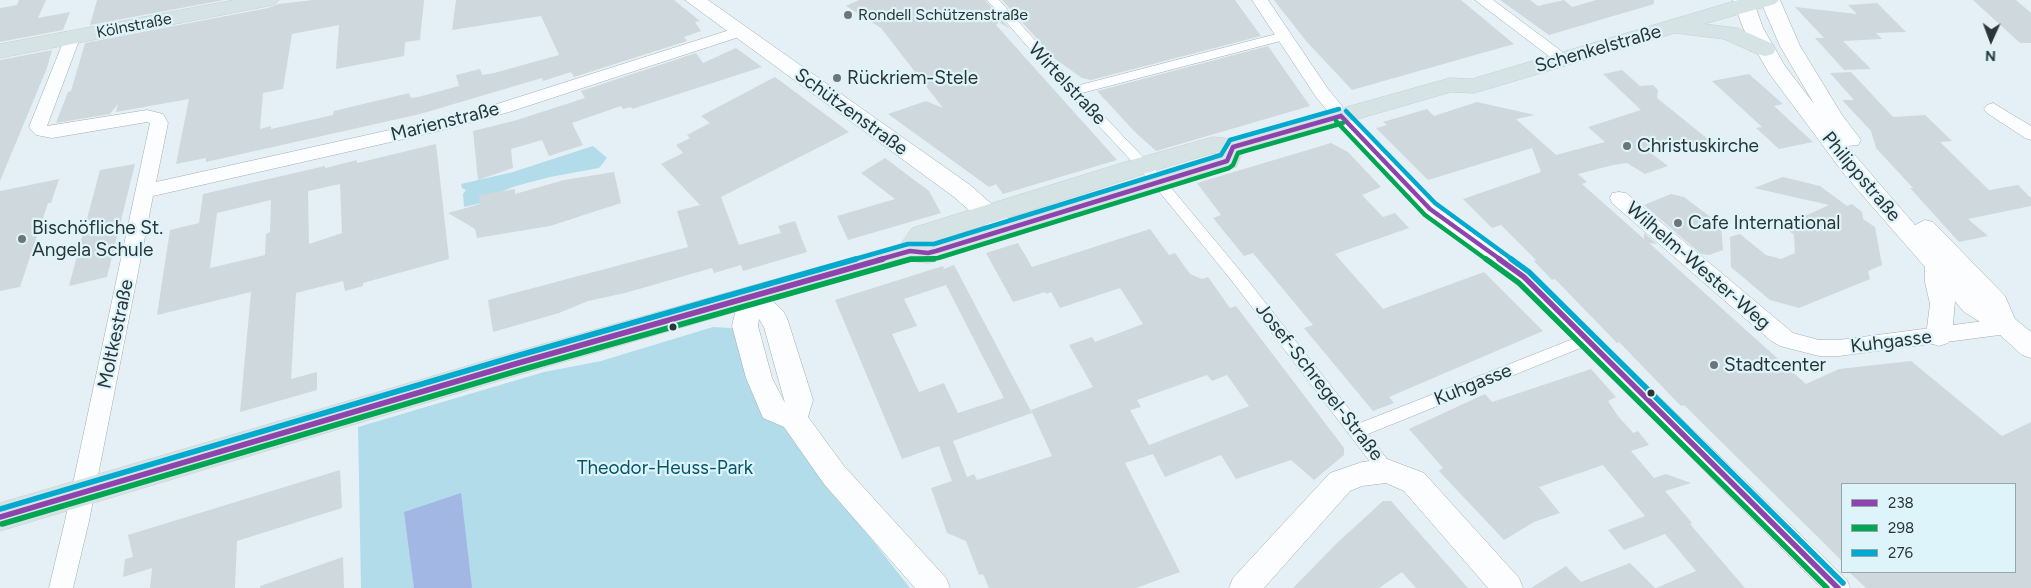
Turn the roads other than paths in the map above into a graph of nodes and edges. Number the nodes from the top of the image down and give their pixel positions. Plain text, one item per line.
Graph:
1 (268, 0) edge
2 (695, 0) edge
3 (993, 0) edge
4 (1260, 0) edge
5 (1483, 0) edge
6 (1701, 0) edge
7 (1769, 0) edge
8 (1743, 2) edge
9 (1672, 28) junction
10 (739, 32) junction
11 (1284, 36) junction
12 (72, 38) junction
13 (1765, 49) junction
14 (0, 51) edge
15 (1556, 53) junction
16 (1073, 92) junction
17 (1993, 109) dead end
18 (1341, 116) junction
19 (2031, 134) edge
20 (1151, 173) junction
21 (146, 191) junction
22 (1619, 198) dead end
23 (997, 221) junction
24 (1937, 267) junction
25 (1237, 277) joint
26 (752, 297) junction
27 (2007, 326) junction
28 (1776, 334) joint
29 (1938, 336) junction
30 (1588, 339) junction
31 (2031, 348) edge
32 (1358, 431) junction
33 (1387, 471) junction
34 (82, 494) junction
35 (0, 517) edge
36 (61, 588) edge
37 (935, 588) edge
38 (1244, 588) edge
39 (1508, 588) edge
40 (1838, 588) edge

1 - 12 main road, Kölnstraße
2 - 10 street, Schützenstraße
3 - 16 street, Wirtelstraße
4 - 11 street
5 - 15 street
6 - 15 main road, Schenkelstraße
7 - 8 main road, Schenkelstraße
7 - 27 street, Philippstraße
8 - 9 main road, Schenkelstraße
8 - 13 street, Philippstraße
9 - 13 main road
9 - 15 main road, Schenkelstraße
10 - 21 street, Marienstraße
10 - 23 street, Schützenstraße
11 - 16 street
11 - 18 street
12 - 14 main road, Kölnstraße
12 - 21 street, Moltkestraße
13 - 24 street, Philippstraße
15 - 18 main road, Schenkelstraße
16 - 20 street, Wirtelstraße
17 - 19 street
18 - 20 main road, Schenkelstraße
18 - 30 street
20 - 23 main road, Schenkelstraße
20 - 25 street, Wirtelstraße
21 - 34 street, Moltkestraße
22 - 28 street, Wilhelm-Wester-Weg
23 - 26 main road, Schenkelstraße
24 - 27 street, Philippstraße
24 - 29 street
25 - 32 street, Josef-Schregel-Straße
26 - 34 main road, Schenkelstraße
26 - 37 street
27 - 29 street, Kuhgasse
27 - 31 street, Philippstraße
28 - 29 street, Kuhgasse
30 - 32 street, Kuhgasse
30 - 40 street
32 - 33 street, Josef-Schregel-Straße
33 - 38 street
33 - 39 street, Josef-Schregel-Straße
34 - 35 main road, Schenkelstraße
34 - 36 street, Moltkestraße

